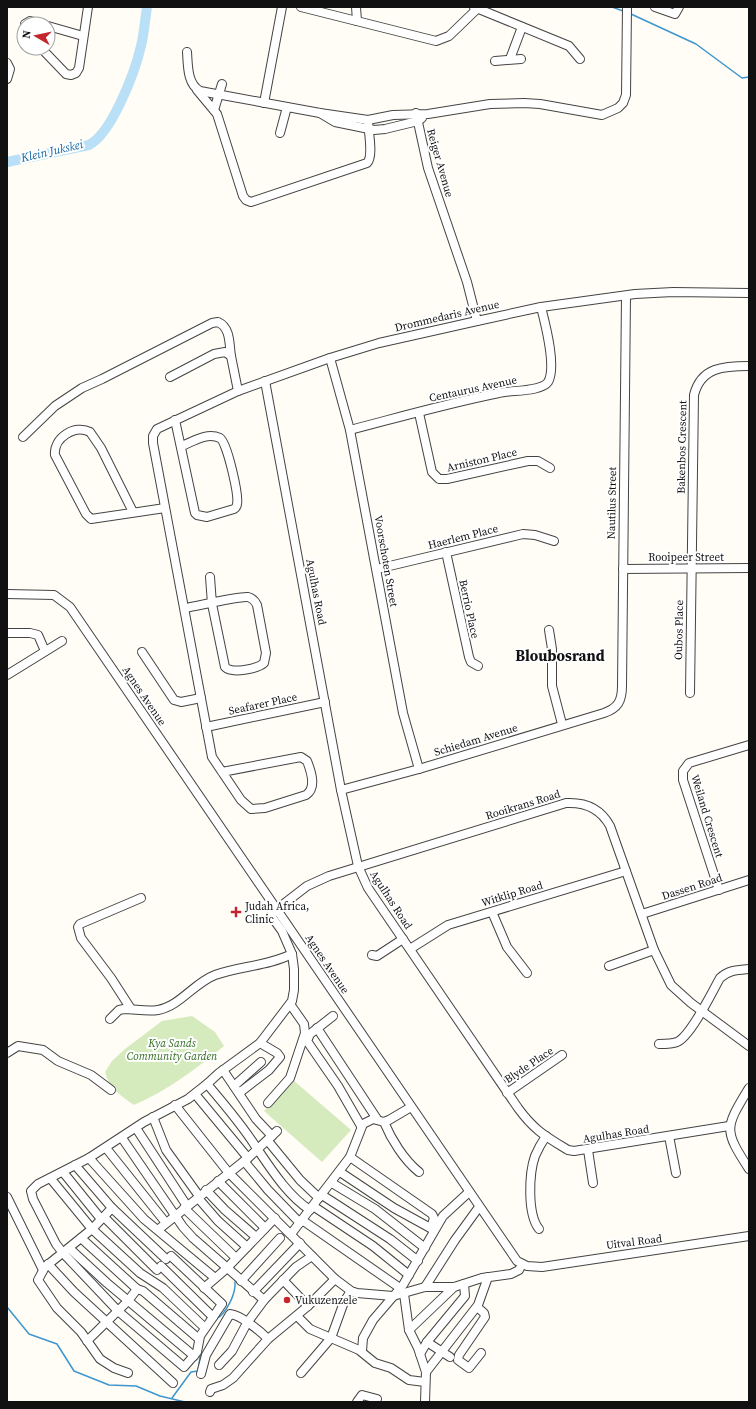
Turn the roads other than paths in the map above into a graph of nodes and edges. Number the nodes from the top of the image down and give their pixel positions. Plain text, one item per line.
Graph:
1 (88, 7) edge
2 (282, 7) edge
3 (301, 7) edge
4 (356, 7) edge
5 (627, 7) edge
6 (655, 7) edge
7 (679, 7) edge
8 (475, 8) edge
9 (357, 21) junction
10 (56, 28) edge
11 (522, 28) junction
12 (83, 36) junction
13 (187, 52) dead end
14 (49, 56) edge
15 (510, 59) junction
16 (521, 59) dead end
17 (580, 59) dead end
18 (495, 61) dead end
19 (7, 63) edge
20 (9, 75) edge
21 (222, 84) dead end
22 (197, 89) junction
23 (219, 94) junction
24 (264, 103) junction
25 (287, 107) junction
26 (214, 110) junction
27 (417, 117) junction
28 (368, 124) junction
29 (280, 133) dead end
30 (749, 293) edge
31 (626, 296) junction
32 (541, 306) junction
33 (477, 320) junction
34 (231, 356) junction
35 (330, 358) junction
36 (749, 366) edge
37 (170, 378) dead end
38 (265, 381) junction
39 (238, 391) junction
40 (419, 413) junction
41 (175, 420) junction
42 (350, 430) junction
43 (23, 437) dead end
44 (182, 446) junction
45 (550, 468) dead end
46 (165, 508) junction
47 (133, 512) junction
48 (554, 541) dead end
49 (446, 552) junction
50 (691, 568) junction
51 (749, 568) edge
52 (377, 569) junction
53 (623, 569) junction
54 (210, 577) dead end
55 (7, 594) edge
56 (212, 604) junction
57 (185, 608) junction
58 (549, 630) dead end
59 (7, 633) edge
60 (62, 641) dead end
61 (45, 650) junction
62 (142, 652) dead end
63 (478, 666) dead end
64 (7, 675) edge
65 (690, 693) dead end
66 (202, 698) junction
67 (325, 702) junction
68 (615, 708) joint
69 (562, 724) junction
70 (206, 727) junction
71 (749, 745) edge
72 (419, 769) junction
73 (222, 772) junction
74 (341, 790) junction
75 (358, 866) junction
76 (626, 871) junction
77 (749, 880) edge
78 (719, 890) junction
79 (140, 898) dead end
80 (276, 909) junction
81 (492, 912) junction
82 (642, 914) junction
83 (403, 939) junction
84 (410, 949) junction
85 (654, 950) junction
86 (292, 954) junction
87 (372, 955) dead end
88 (609, 966) dead end
89 (749, 969) edge
90 (527, 973) dead end
91 (290, 1004) junction
92 (130, 1009) junction
93 (702, 1012) junction
94 (333, 1016) dead end
95 (110, 1019) dead end
96 (317, 1028) junction
97 (260, 1043) junction
98 (659, 1044) dead end
99 (749, 1046) edge
100 (7, 1053) edge
101 (562, 1055) dead end
102 (261, 1062) dead end
103 (223, 1070) junction
104 (207, 1084) junction
105 (234, 1086) junction
106 (749, 1088) edge
107 (112, 1090) dead end
108 (507, 1093) junction
109 (195, 1094) junction
110 (239, 1094) junction
111 (268, 1104) dead end
112 (175, 1105) junction
113 (411, 1107) junction
114 (153, 1117) junction
115 (381, 1120) junction
116 (362, 1126) junction
117 (729, 1126) junction
118 (136, 1128) junction
119 (272, 1136) junction
120 (546, 1136) junction
121 (669, 1136) junction
122 (122, 1138) junction
123 (106, 1148) junction
124 (258, 1149) junction
125 (588, 1150) junction
126 (350, 1157) junction
127 (89, 1158) junction
128 (246, 1160) junction
129 (76, 1165) junction
130 (749, 1169) edge
131 (63, 1172) junction
132 (228, 1172) junction
133 (340, 1172) junction
134 (419, 1172) dead end
135 (676, 1172) dead end
136 (50, 1179) junction
137 (218, 1181) junction
138 (332, 1183) junction
139 (593, 1183) dead end
140 (206, 1190) junction
141 (469, 1192) junction
142 (7, 1197) edge
143 (198, 1197) junction
144 (320, 1197) junction
145 (186, 1207) junction
146 (479, 1207) junction
147 (112, 1208) junction
148 (312, 1208) junction
149 (176, 1215) junction
150 (102, 1218) junction
151 (275, 1218) junction
152 (301, 1222) junction
153 (166, 1223) junction
154 (265, 1228) junction
155 (92, 1229) junction
156 (433, 1229) junction
157 (539, 1229) dead end
158 (159, 1230) junction
159 (291, 1234) junction
160 (749, 1236) edge
161 (256, 1237) junction
162 (81, 1238) junction
163 (280, 1238) dead end
164 (300, 1243) junction
165 (246, 1247) junction
166 (181, 1248) junction
167 (425, 1248) junction
168 (66, 1251) junction
169 (312, 1256) junction
170 (168, 1257) junction
171 (236, 1258) junction
172 (418, 1261) junction
173 (522, 1264) junction
174 (46, 1267) junction
175 (159, 1268) junction
176 (226, 1269) junction
177 (409, 1274) junction
178 (488, 1277) junction
179 (215, 1278) junction
180 (150, 1279) junction
181 (335, 1279) junction
182 (283, 1280) junction
183 (241, 1281) junction
184 (464, 1284) junction
185 (425, 1287) junction
186 (454, 1287) junction
187 (204, 1288) junction
188 (137, 1289) junction
189 (351, 1291) junction
190 (402, 1291) junction
191 (253, 1292) junction
192 (394, 1296) junction
193 (264, 1300) junction
194 (128, 1301) junction
195 (308, 1306) junction
196 (476, 1307) junction
197 (118, 1311) junction
198 (213, 1316) junction
199 (297, 1316) junction
200 (107, 1322) junction
201 (247, 1323) junction
202 (205, 1328) junction
203 (409, 1330) junction
204 (331, 1338) junction
205 (199, 1339) junction
206 (268, 1339) junction
207 (87, 1341) junction
208 (427, 1342) junction
209 (362, 1352) junction
210 (441, 1352) junction
211 (480, 1353) dead end
212 (420, 1354) junction
213 (194, 1356) junction
214 (450, 1357) dead end
215 (219, 1365) dead end
216 (128, 1372) dead end
217 (426, 1372) junction
218 (301, 1373) dead end
219 (201, 1374) dead end
220 (425, 1382) junction
221 (173, 1383) dead end
222 (210, 1392) dead end
223 (376, 1399) dead end
224 (357, 1402) edge
225 (425, 1402) edge

1 - 12 street
2 - 24 street
3 - 9 street
4 - 9 street
5 - 27 street
6 - 7 street
8 - 9 street
8 - 11 street
10 - 12 street
11 - 15 street
11 - 17 street
12 - 14 street
13 - 22 street
15 - 16 street
15 - 18 street
19 - 20 street
21 - 23 street
22 - 23 street
22 - 26 street
23 - 24 street
23 - 26 street
24 - 25 street
25 - 28 street
25 - 29 street
26 - 28 street
27 - 28 street
27 - 28 street
27 - 33 street, Reiger Avenue
30 - 31 street, Drommedaris Avenue
31 - 32 street, Drommedaris Avenue
31 - 53 street, Nautilus Street
32 - 33 street, Drommedaris Avenue
32 - 40 street, Centaurus Avenue
33 - 35 street, Drommedaris Avenue
34 - 37 street
34 - 39 street
34 - 43 street
35 - 38 street, Drommedaris Avenue
35 - 42 street, Voorschoten Street
36 - 50 street, Bakenbos Crescent
38 - 39 street, Drommedaris Avenue
38 - 67 street, Agulhas Road
39 - 41 street, Drommedaris Avenue
40 - 42 street, Centaurus Avenue
40 - 45 street, Arniston Place
41 - 44 street
41 - 46 street, Drommedaris Avenue
42 - 52 street, Voorschoten Street
44 - 44 street
46 - 47 street
46 - 57 street
47 - 47 street
48 - 49 street, Haerlem Place
49 - 52 street, Haerlem Place
49 - 63 street, Berrio Place
50 - 51 street, Rooipeer Street
50 - 53 street, Rooipeer Street
50 - 65 street, Oubos Place
52 - 72 street, Voorschoten Street
53 - 68 street, Nautilus Street
54 - 56 street
55 - 80 street, Agnes Avenue
56 - 56 street
56 - 57 street
57 - 66 street
58 - 69 street
59 - 61 street
60 - 61 street
61 - 64 street
62 - 66 street
66 - 70 street
67 - 70 street, Seafarer Place
67 - 74 street, Agulhas Road
68 - 69 street, Schiedam Avenue
69 - 72 street, Schiedam Avenue
70 - 73 street
71 - 78 street, Weiland Crescent
72 - 74 street, Schiedam Avenue
73 - 73 street
74 - 75 street, Agulhas Road
75 - 76 street, Rooikrans Road
75 - 80 street, Rooikrans Road
75 - 83 street, Agulhas Road
76 - 81 street, Witklip Road
76 - 82 street, Rooikrans Road
77 - 78 street, Dassen Road
78 - 82 street, Dassen Road
79 - 92 street
80 - 86 street
80 - 113 street, Agnes Avenue
81 - 84 street, Witklip Road
81 - 90 street
82 - 85 street, Rooikrans Road
83 - 84 street, Agulhas Road
83 - 87 street
84 - 108 street, Agulhas Road
85 - 88 street
85 - 93 street, Rooikrans Road
86 - 91 street
86 - 92 street
89 - 93 street
91 - 97 street
91 - 111 street
92 - 95 street
93 - 98 street
93 - 99 street, Rooikrans Road
94 - 96 street
96 - 115 street
96 - 116 street
97 - 103 street
97 - 110 street
100 - 107 street
101 - 108 street, Blyde Place
102 - 105 street
103 - 104 street
103 - 105 street
104 - 109 street
104 - 124 street
105 - 110 street
106 - 117 street
108 - 120 street, Agulhas Road
109 - 112 street
109 - 128 street
110 - 119 street
112 - 114 street
112 - 132 street
113 - 115 street
113 - 141 street, Agnes Avenue
114 - 118 street
114 - 143 street
115 - 116 street
115 - 134 street
116 - 126 street
117 - 121 street, Agulhas Road
117 - 130 street
118 - 122 street
118 - 145 street
119 - 124 street
119 - 144 street
120 - 125 street, Agulhas Road
120 - 157 street
121 - 125 street, Agulhas Road
121 - 135 street
122 - 123 street
122 - 149 street
123 - 127 street
123 - 153 street
124 - 128 street
124 - 148 street
125 - 139 street
126 - 133 street
126 - 156 street
127 - 129 street
127 - 158 street
128 - 132 street
128 - 152 street
129 - 131 street
129 - 147 street
131 - 136 street
131 - 150 street
132 - 137 street
132 - 151 street
133 - 138 street
133 - 156 street
136 - 155 street
136 - 168 street
137 - 140 street
137 - 154 street
138 - 144 street
138 - 167 street
140 - 143 street
140 - 161 street
141 - 146 street, Agnes Avenue
141 - 156 street
142 - 174 street
143 - 145 street
143 - 165 street
144 - 148 street
144 - 172 street
145 - 149 street
145 - 171 street
146 - 173 street, Agnes Avenue
146 - 185 street
147 - 150 street
147 - 170 street
148 - 152 street
148 - 177 street
149 - 153 street
149 - 176 street
150 - 155 street
150 - 175 street
151 - 154 street
151 - 159 street
152 - 159 street
152 - 190 street
153 - 158 street
154 - 161 street
155 - 162 street
155 - 180 street
156 - 167 street
158 - 166 street
159 - 164 street
160 - 173 street, Uitval Road
161 - 165 street
162 - 168 street
162 - 188 street
163 - 183 street
164 - 169 street
164 - 191 street
165 - 171 street
166 - 170 street
166 - 179 street
167 - 172 street
168 - 174 street
168 - 194 street
168 - 197 street
169 - 181 street
169 - 182 street
170 - 175 street
170 - 187 street
171 - 176 street
172 - 177 street
173 - 178 street
174 - 200 street
174 - 207 street
175 - 180 street
175 - 198 street
176 - 179 street
176 - 183 street
177 - 190 street
178 - 184 street
178 - 196 street
179 - 187 street
180 - 202 street
181 - 189 street
181 - 195 street
182 - 193 street
182 - 195 street
183 - 191 street
184 - 186 street
184 - 208 street
185 - 186 street
185 - 190 street
186 - 203 street
187 - 198 street
188 - 194 street
188 - 205 street
189 - 192 street
189 - 204 street
190 - 192 street
190 - 203 street
191 - 193 street
192 - 209 street
193 - 201 street
194 - 197 street
194 - 213 street
195 - 199 street
196 - 210 street
196 - 211 street
197 - 200 street
197 - 213 street
198 - 202 street
199 - 204 street
199 - 206 street
200 - 207 street
200 - 221 street
201 - 206 street
201 - 215 street
201 - 219 street
202 - 205 street
203 - 212 street
204 - 209 street
204 - 218 street
205 - 213 street
206 - 222 street
207 - 216 street
208 - 210 street
208 - 212 street
209 - 220 street
210 - 214 street
210 - 217 street
212 - 217 street
217 - 220 street
220 - 225 street
223 - 224 street

